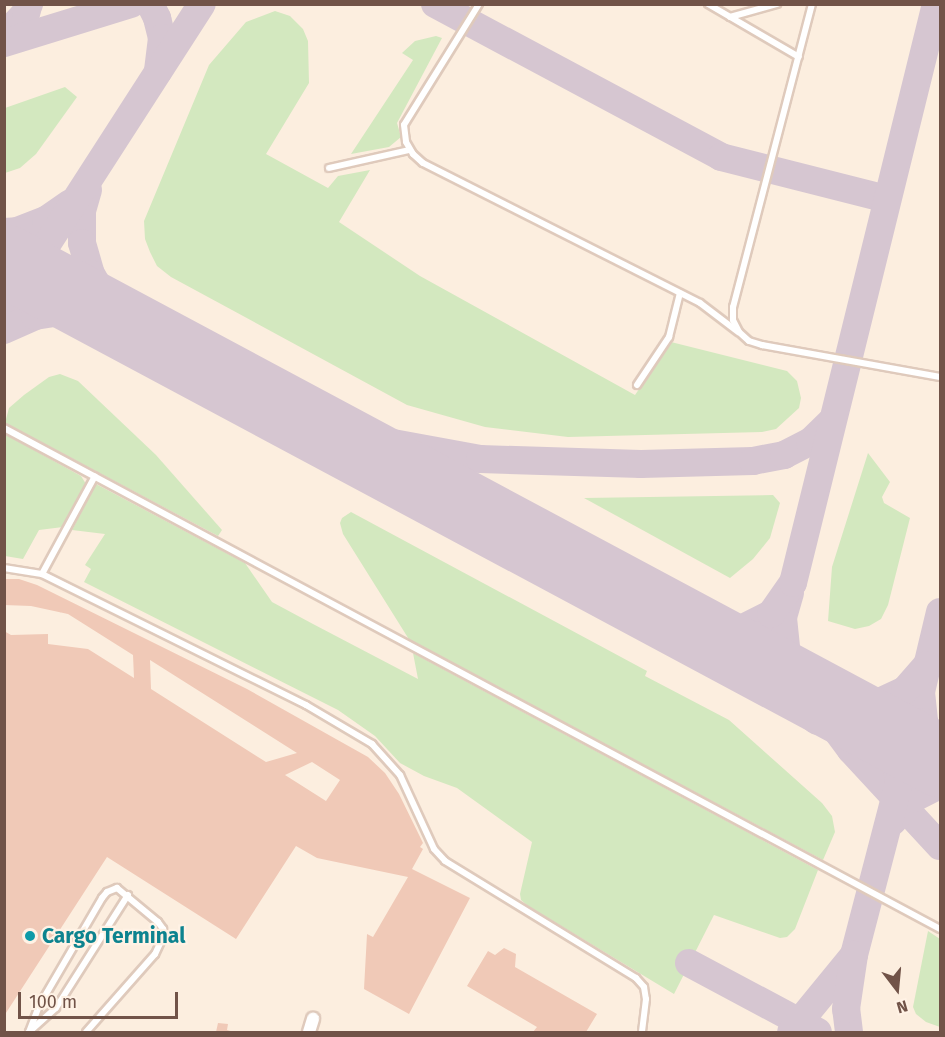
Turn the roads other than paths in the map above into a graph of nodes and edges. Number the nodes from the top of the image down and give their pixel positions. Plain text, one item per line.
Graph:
1 (479, 4) edge
2 (708, 4) edge
3 (777, 4) edge
4 (812, 4) edge
5 (730, 17) junction
6 (799, 57) junction
7 (409, 150) junction
8 (329, 168) dead end
9 (680, 293) junction
10 (739, 332) junction
11 (940, 376) edge
12 (637, 385) dead end
13 (4, 428) edge
14 (95, 477) junction
15 (4, 568) edge
16 (42, 574) junction
17 (128, 896) junction
18 (940, 929) edge
19 (313, 1019) dead end
20 (29, 1032) edge
21 (86, 1032) edge
22 (309, 1032) edge
23 (642, 1032) edge

1 - 7 lane
2 - 5 lane
3 - 5 lane
4 - 6 lane
5 - 6 lane
6 - 10 lane
7 - 8 lane
7 - 9 lane
9 - 10 lane
9 - 12 lane
10 - 11 lane
13 - 14 lane
14 - 16 lane
14 - 18 lane
15 - 16 lane
16 - 23 lane
17 - 20 lane
17 - 20 lane
17 - 21 lane
19 - 22 street

